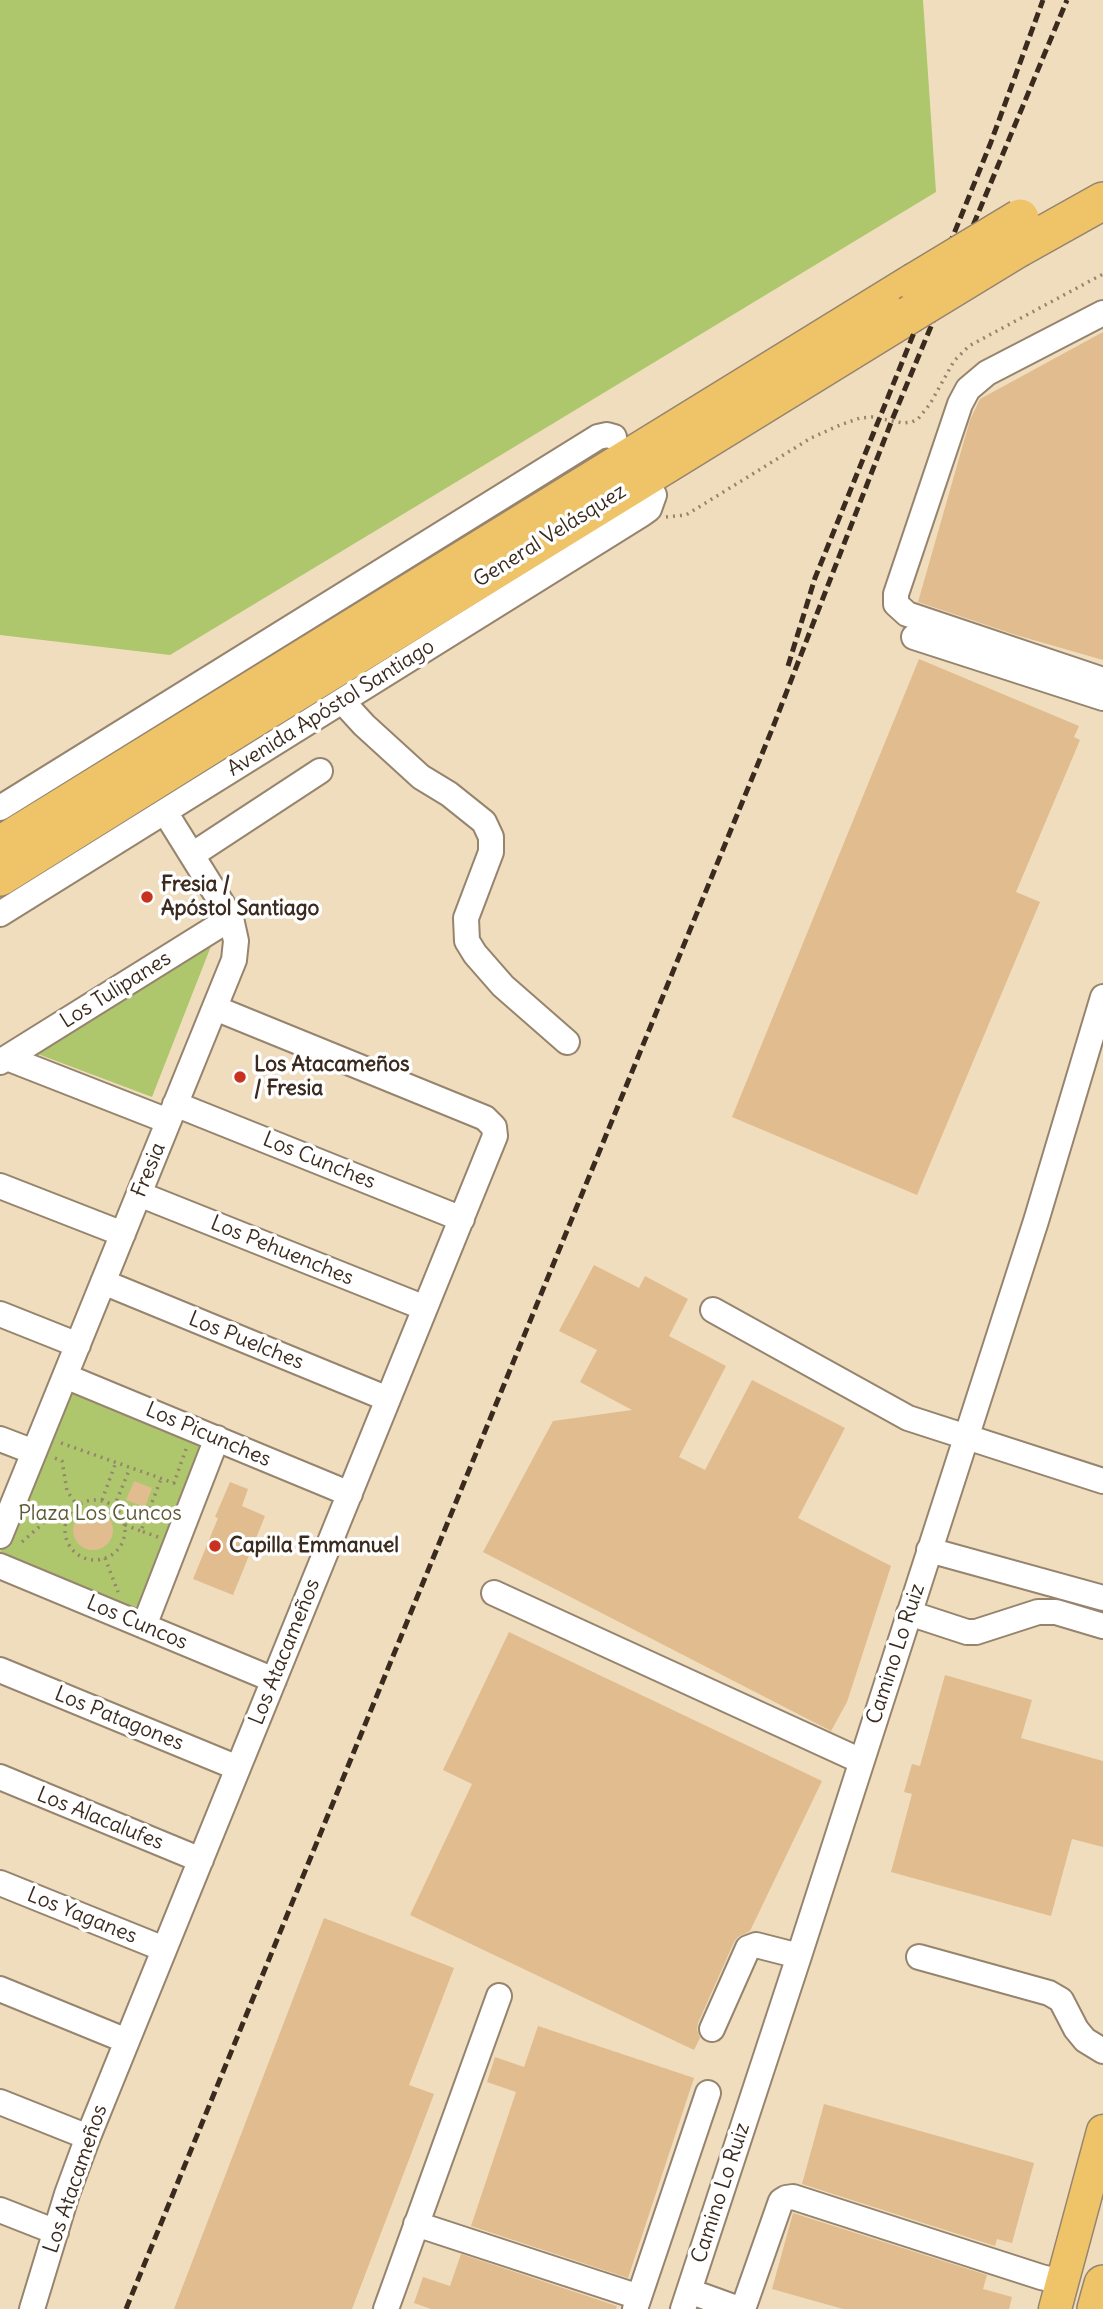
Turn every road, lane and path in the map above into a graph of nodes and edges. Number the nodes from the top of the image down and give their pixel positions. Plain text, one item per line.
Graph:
1 (1103, 175) edge
2 (1103, 201) edge
3 (1020, 233) junction
4 (1103, 274) edge
5 (912, 299) junction
6 (1103, 313) edge
7 (614, 437) dead end
8 (651, 502) joint
9 (914, 637) dead end
10 (1103, 680) edge
11 (1103, 698) edge
12 (342, 701) junction
13 (320, 771) dead end
14 (0, 808) edge
15 (165, 811) junction
16 (0, 845) edge
17 (192, 855) junction
18 (0, 877) edge
19 (0, 914) edge
20 (231, 918) junction
21 (1103, 997) edge
22 (215, 1007) junction
23 (567, 1042) dead end
24 (3, 1060) edge
25 (172, 1113) junction
26 (0, 1186) edge
27 (139, 1194) junction
28 (462, 1219) junction
29 (122, 1234) junction
30 (103, 1282) junction
31 (425, 1308) junction
32 (713, 1311) dead end
33 (0, 1314) edge
34 (78, 1345) junction
35 (65, 1376) junction
36 (388, 1399) junction
37 (193, 1429) junction
38 (967, 1436) junction
39 (217, 1438) junction
40 (0, 1439) edge
41 (44, 1449) junction
42 (116, 1462) junction
43 (130, 1468) junction
44 (161, 1479) junction
45 (1103, 1481) edge
46 (350, 1494) junction
47 (102, 1500) junction
48 (77, 1506) junction
49 (114, 1507) junction
50 (68, 1517) junction
51 (125, 1525) junction
52 (141, 1531) junction
53 (177, 1544) junction
54 (5, 1550) edge
55 (929, 1550) junction
56 (106, 1558) junction
57 (494, 1593) dead end
58 (119, 1595) dead end
59 (1103, 1598) edge
60 (908, 1613) junction
61 (144, 1626) junction
62 (1103, 1626) edge
63 (0, 1670) edge
64 (274, 1680) junction
65 (862, 1761) junction
66 (238, 1768) junction
67 (0, 1777) edge
68 (201, 1860) junction
69 (0, 1883) edge
70 (164, 1949) junction
71 (799, 1956) junction
72 (919, 1957) dead end
73 (0, 1989) edge
74 (499, 1996) dead end
75 (712, 2029) dead end
76 (127, 2041) junction
77 (1103, 2051) edge
78 (708, 2093) dead end
79 (0, 2102) edge
80 (1103, 2131) edge
81 (88, 2137) junction
82 (0, 2210) edge
83 (416, 2224) junction
84 (55, 2232) junction
85 (1103, 2284) edge
86 (1059, 2295) edge
87 (686, 2300) edge
88 (637, 2303) edge
89 (33, 2309) edge
90 (386, 2309) edge
91 (741, 2309) edge
92 (1096, 2309) edge

1 - 3 highway, General Velásquez
2 - 3 highway, General Velásquez
3 - 5 highway, General Velásquez, bridge
4 - 8 path
5 - 16 highway, General Velásquez
5 - 18 highway, General Velásquez
6 - 10 street
7 - 14 street
8 - 12 street, Avenida Apóstol Santiago
9 - 11 street
12 - 15 street, Avenida Apóstol Santiago
12 - 23 street
13 - 17 street
15 - 17 street, Fresia
15 - 19 street, Avenida Apóstol Santiago
17 - 20 street, Fresia
20 - 22 street, Fresia
20 - 24 street, Los Tulipanes
21 - 38 street, Camino Lo Ruiz
22 - 25 street, Fresia
22 - 28 street, Los Atacameños
24 - 25 street, Los Cunches
25 - 27 street, Fresia
25 - 28 street, Los Cunches
26 - 29 street
27 - 29 street, Fresia
27 - 31 street, Los Pehuenches
28 - 31 street, Los Atacameños
29 - 30 street, Fresia
30 - 34 street, Fresia
30 - 36 street, Los Puelches
31 - 36 street, Los Atacameños
32 - 38 street
33 - 34 street
34 - 35 street, Fresia
35 - 37 street, Los Picunches
35 - 41 street, Fresia
36 - 46 street, Los Atacameños
37 - 39 street, Los Picunches
37 - 44 path
38 - 45 street
38 - 55 street, Camino Lo Ruiz
39 - 46 street, Los Picunches
39 - 53 street
40 - 41 street
41 - 42 path
41 - 48 path
41 - 54 street, Fresia
42 - 43 path
42 - 47 path
43 - 44 path
43 - 49 path
44 - 52 path
46 - 64 street, Los Atacameños
47 - 48 path
47 - 49 path
48 - 50 path
49 - 51 path
50 - 54 path
50 - 56 path
51 - 52 path
51 - 56 path
52 - 53 path
53 - 61 street
54 - 61 street, Los Cuncos
55 - 59 street
55 - 60 street, Camino Lo Ruiz
56 - 58 path
57 - 65 street
60 - 62 street
60 - 65 street, Camino Lo Ruiz
61 - 64 street, Los Cuncos
63 - 66 street, Los Patagones
64 - 66 street, Los Atacameños
65 - 71 street, Camino Lo Ruiz
66 - 68 street, Los Atacameños
67 - 68 street, Los Alacalufes
68 - 70 street, Los Atacameños
69 - 70 street, Los Yaganes
70 - 76 street, Los Atacameños
71 - 75 street
71 - 87 street, Camino Lo Ruiz
72 - 77 street
73 - 76 street
74 - 83 street
76 - 81 street, Los Atacameños
78 - 88 street
79 - 81 street
80 - 86 main road
81 - 84 street, Los Atacameños
82 - 84 street
83 - 88 street
83 - 90 street
84 - 89 street, Los Atacameños
85 - 92 highway
86 - 91 street
87 - 91 street

